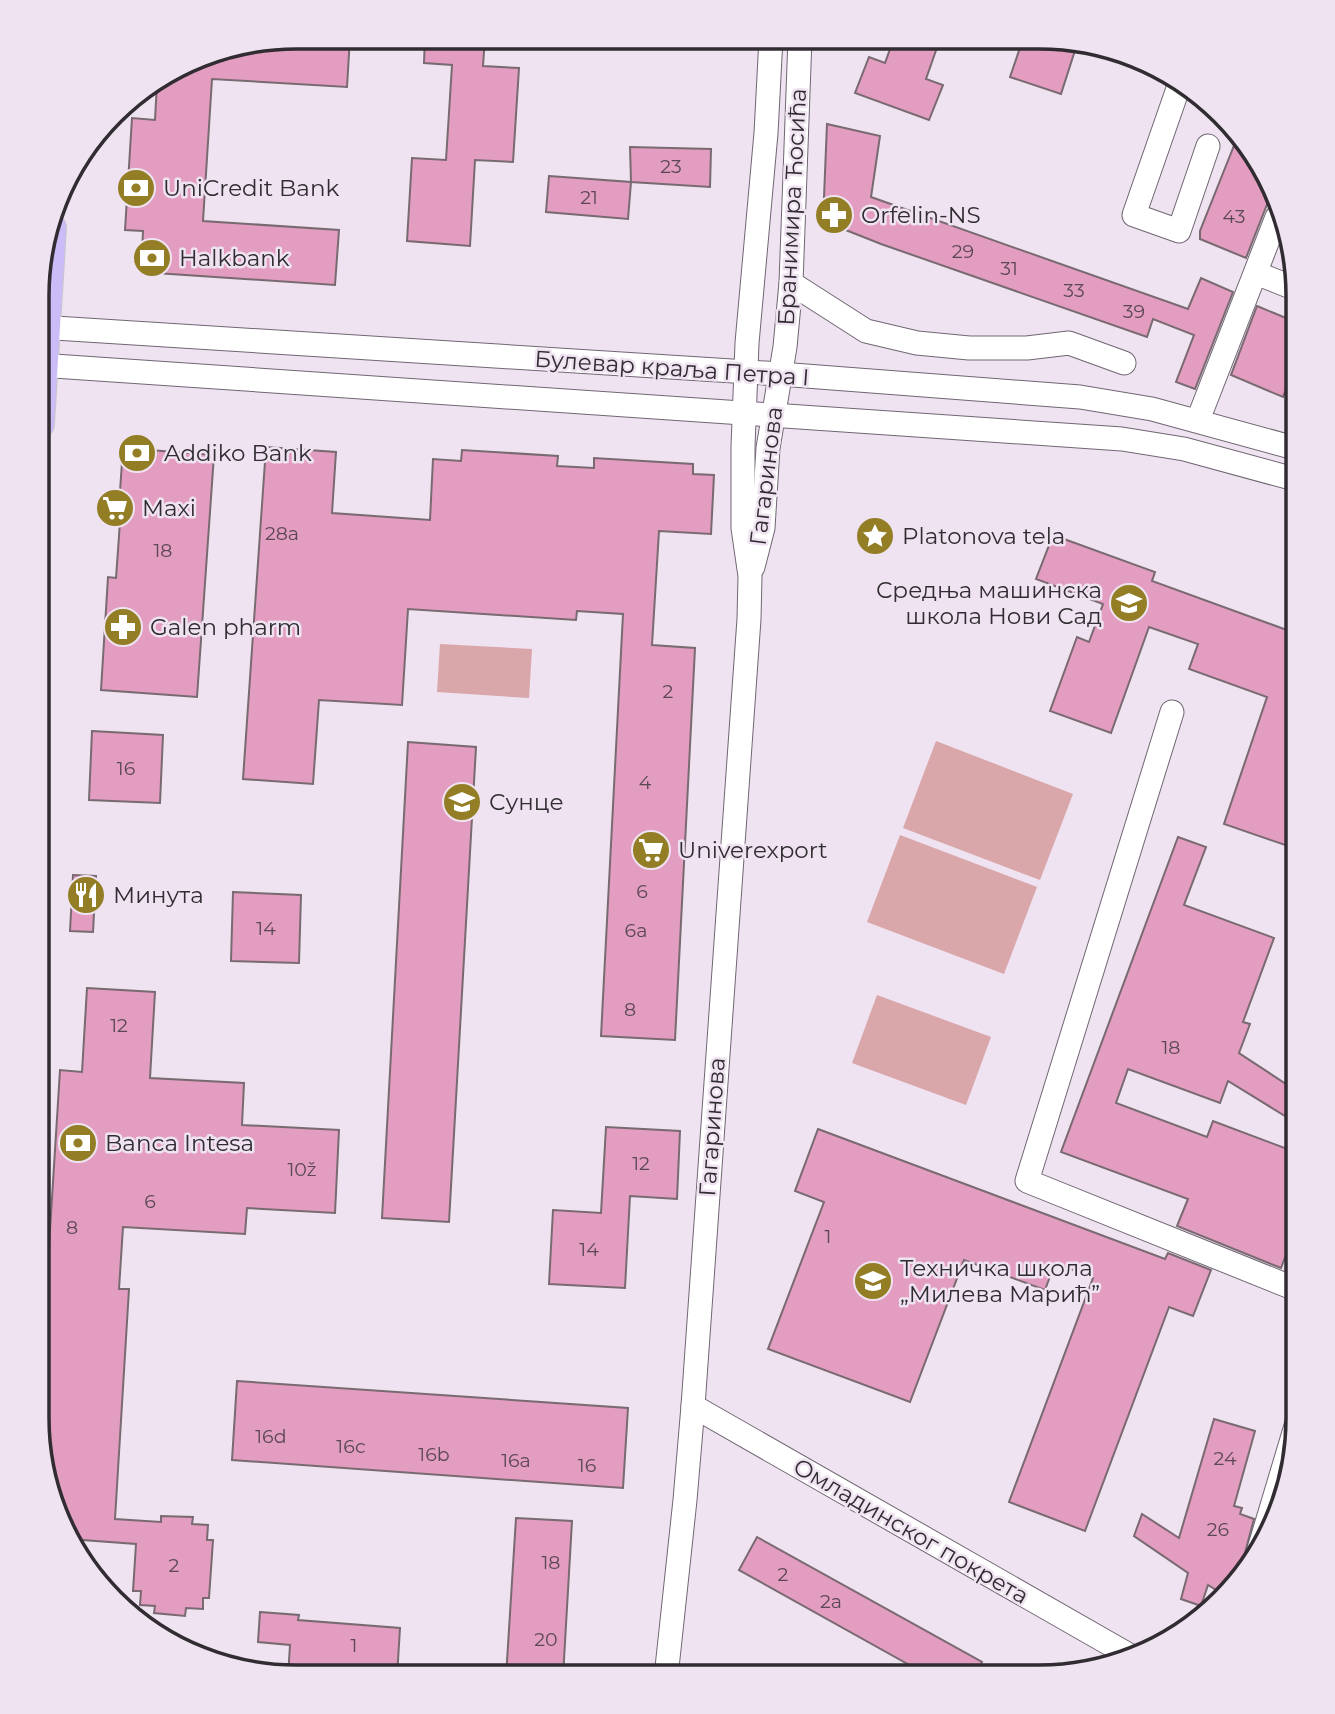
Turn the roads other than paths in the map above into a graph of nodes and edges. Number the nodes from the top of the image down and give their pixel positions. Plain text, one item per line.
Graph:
1 (770, 49) edge
2 (800, 49) edge
3 (1177, 92) edge
4 (1208, 146) dead end
5 (1275, 223) edge
6 (1256, 273) junction
7 (791, 283) junction
8 (1285, 285) edge
9 (49, 328) edge
10 (1124, 363) dead end
11 (49, 366) edge
12 (746, 372) junction
13 (780, 374) junction
14 (744, 413) junction
15 (774, 415) junction
16 (1198, 420) junction
17 (1286, 445) edge
18 (1286, 477) edge
19 (750, 576) junction
20 (1172, 712) dead end
21 (1285, 1285) edge
22 (693, 1406) junction
23 (1121, 1651) edge
24 (667, 1665) edge

1 - 12 street, Бранимира Ћосића
2 - 7 street, Бранимира Ћосића
3 - 4 street
5 - 6 street
6 - 8 street
6 - 16 street
7 - 10 street
7 - 13 street, Бранимира Ћосића
9 - 12 street, Булевар краља Петра I
11 - 14 street, Булевар краља Петра I
12 - 13 street, Булевар краља Петра I
12 - 14 street, Гагаринова
13 - 15 street, Гагаринова
13 - 16 street, Булевар краља Петра I
14 - 15 street, Булевар краља Петра I
14 - 19 street, Гагаринова
15 - 18 street, Булевар краља Петра I
15 - 19 street, Гагаринова
16 - 17 street, Булевар краља Петра I
19 - 22 street, Гагаринова
20 - 21 street
22 - 23 street, Омладинског покрета
22 - 24 street, Гагаринова

